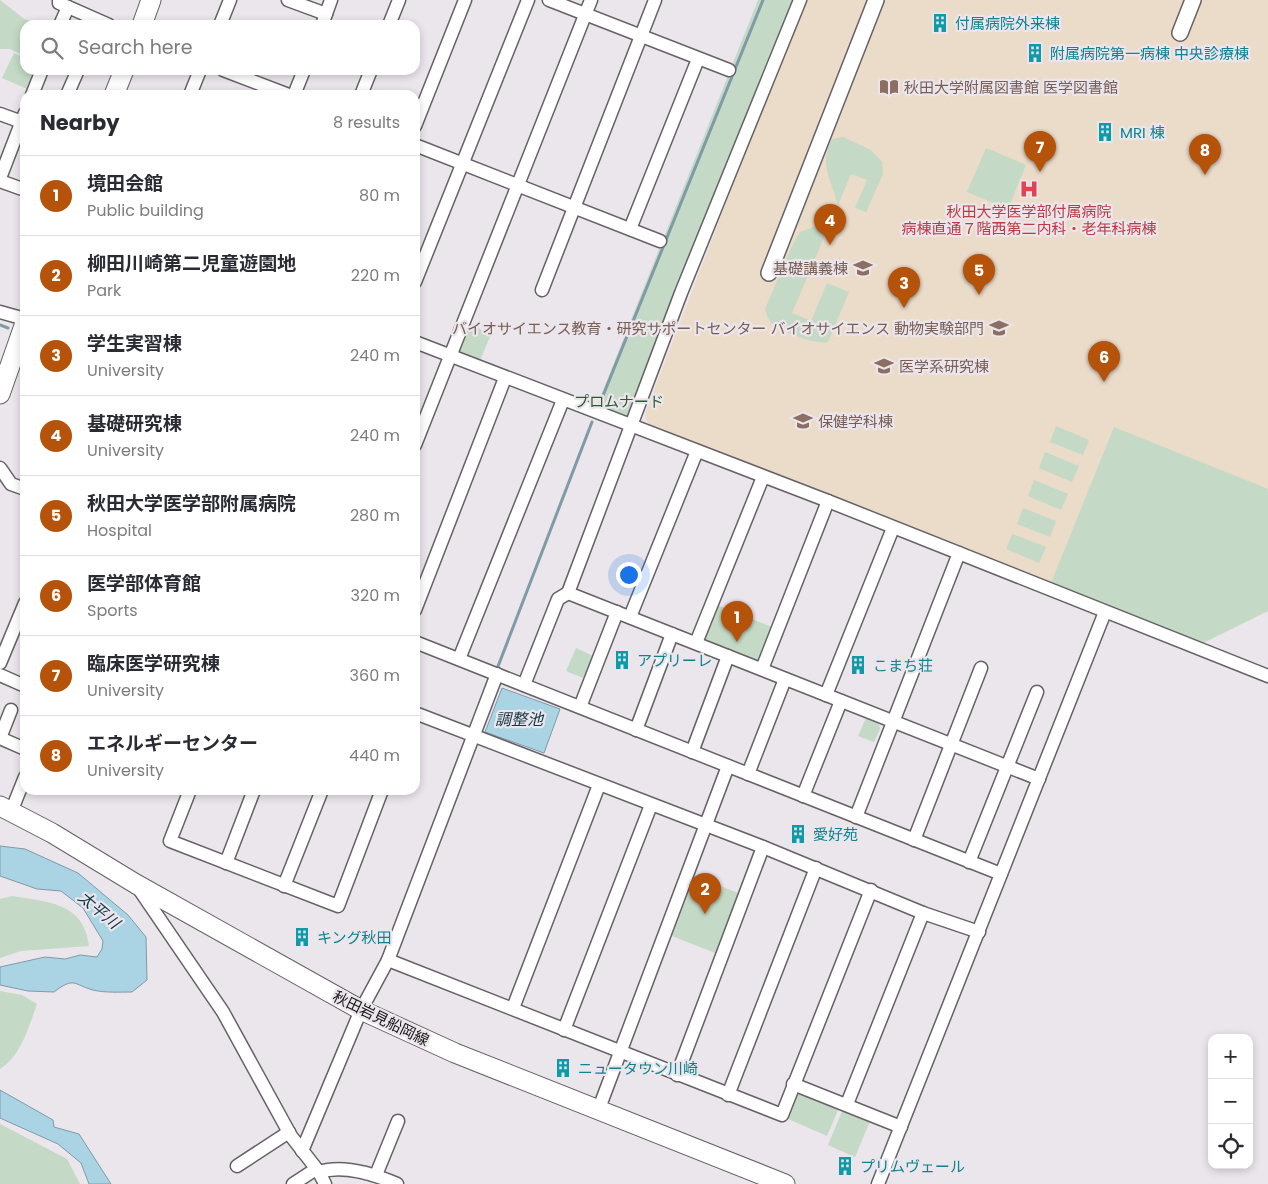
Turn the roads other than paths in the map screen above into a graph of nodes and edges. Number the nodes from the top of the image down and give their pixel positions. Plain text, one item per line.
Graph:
1 (151, 0) edge
2 (230, 0) edge
3 (288, 0) edge
4 (331, 0) edge
5 (399, 0) edge
6 (465, 0) edge
7 (528, 0) edge
8 (549, 0) edge
9 (591, 0) edge
10 (656, 0) edge
11 (800, 0) edge
12 (876, 0) edge
13 (1193, 0) edge
14 (63, 4) edge
15 (586, 15) junction
16 (61, 20) edge
17 (94, 20) edge
18 (144, 20) edge
19 (222, 20) edge
20 (324, 20) edge
21 (391, 20) edge
22 (1180, 33) dead end
23 (642, 37) junction
24 (698, 59) junction
25 (729, 70) dead end
26 (40, 75) edge
27 (76, 75) edge
28 (122, 75) edge
29 (198, 75) edge
30 (236, 75) edge
31 (302, 75) edge
32 (369, 75) edge
33 (34, 90) edge
34 (70, 90) edge
35 (116, 90) edge
36 (192, 90) edge
37 (276, 90) edge
38 (296, 90) edge
39 (363, 90) edge
40 (420, 113) edge
41 (0, 114) edge
42 (20, 117) edge
43 (20, 126) edge
44 (420, 148) edge
45 (464, 163) junction
46 (0, 179) edge
47 (518, 184) junction
48 (20, 188) edge
49 (575, 207) junction
50 (630, 229) junction
51 (660, 241) dead end
52 (420, 270) edge
53 (770, 273) dead end
54 (542, 290) dead end
55 (0, 312) edge
56 (20, 318) edge
57 (20, 337) edge
58 (420, 344) edge
59 (449, 356) junction
60 (506, 378) junction
61 (0, 394) edge
62 (562, 400) junction
63 (630, 427) junction
64 (420, 432) edge
65 (698, 451) junction
66 (0, 468) edge
67 (763, 477) junction
68 (20, 487) edge
69 (828, 501) junction
70 (893, 528) junction
71 (959, 553) junction
72 (568, 592) junction
73 (420, 597) edge
74 (617, 612) junction
75 (1105, 612) junction
76 (20, 615) edge
77 (630, 617) junction
78 (672, 634) junction
79 (696, 643) junction
80 (420, 644) edge
81 (728, 656) junction
82 (459, 659) junction
83 (0, 663) edge
84 (981, 668) dead end
85 (762, 669) junction
86 (497, 674) junction
87 (0, 675) edge
88 (1268, 676) edge
89 (785, 678) junction
90 (20, 684) edge
91 (524, 685) junction
92 (1037, 692) dead end
93 (826, 695) junction
94 (841, 700) junction
95 (580, 707) junction
96 (11, 710) dead end
97 (420, 715) edge
98 (892, 721) junction
99 (636, 730) junction
100 (474, 735) junction
101 (0, 738) edge
102 (951, 744) junction
103 (20, 747) edge
104 (692, 752) junction
105 (728, 766) junction
106 (1006, 766) junction
107 (748, 774) junction
108 (1039, 779) junction
109 (20, 785) edge
110 (599, 785) junction
111 (188, 795) edge
112 (252, 795) edge
113 (320, 795) edge
114 (380, 795) edge
115 (802, 796) junction
116 (651, 805) junction
117 (5, 809) edge
118 (856, 817) junction
119 (706, 825) junction
120 (914, 840) junction
121 (763, 847) junction
122 (969, 862) junction
123 (226, 863) junction
124 (816, 868) junction
125 (1001, 874) junction
126 (136, 884) junction
127 (284, 886) junction
128 (871, 890) junction
129 (923, 913) junction
130 (979, 932) junction
131 (388, 960) junction
132 (513, 1008) junction
133 (361, 1010) junction
134 (564, 1030) junction
135 (620, 1052) junction
136 (677, 1074) junction
137 (794, 1084) junction
138 (728, 1095) junction
139 (846, 1104) junction
140 (598, 1110) junction
141 (398, 1121) dead end
142 (901, 1127) junction
143 (289, 1132) junction
144 (302, 1151) junction
145 (238, 1166) dead end
146 (320, 1175) edge
147 (376, 1175) junction
148 (294, 1184) edge
149 (397, 1184) edge
150 (785, 1184) edge
151 (878, 1184) edge

1 - 18 main road
2 - 19 street
3 - 20 street
4 - 20 street
5 - 21 street
6 - 40 street
7 - 45 street
8 - 15 street
9 - 15 street
10 - 23 street
11 - 63 street
12 - 53 street
13 - 22 street
14 - 16 street
14 - 17 street
15 - 23 street
15 - 47 street
23 - 24 street
23 - 49 street
24 - 25 street
24 - 50 street
26 - 33 street
27 - 34 street
28 - 35 main road
29 - 36 street
30 - 37 street
31 - 38 street
32 - 39 street
41 - 42 street
43 - 46 street
44 - 45 street
45 - 47 street
45 - 52 street
46 - 48 street
47 - 49 street
47 - 59 street
49 - 50 street
49 - 54 street
50 - 51 street
55 - 56 street
57 - 61 main road
58 - 59 street
59 - 60 street
59 - 64 street
60 - 62 street
60 - 73 street
62 - 63 street
62 - 82 street
63 - 65 street
63 - 72 street
65 - 67 street
65 - 77 street
66 - 68 street
67 - 69 street
67 - 79 street
69 - 70 street
69 - 85 street
70 - 71 street
70 - 93 street
71 - 75 street
71 - 98 street
72 - 74 street
72 - 91 street
74 - 77 street
74 - 95 street
75 - 88 street
75 - 108 street
76 - 83 street
77 - 78 street
78 - 79 street
78 - 99 street
79 - 81 street
80 - 82 street
81 - 85 street
81 - 104 street
82 - 86 street
84 - 102 street
85 - 89 street
86 - 91 street
86 - 100 street
87 - 90 street
89 - 93 street
89 - 107 street
91 - 95 street
92 - 106 street
93 - 94 street
94 - 98 street
94 - 115 street
95 - 99 street
96 - 101 street
97 - 100 street
98 - 102 street
98 - 118 street
99 - 104 street
100 - 110 street
100 - 131 street
101 - 103 street
102 - 106 street
102 - 120 street
104 - 105 street
105 - 107 street
105 - 119 street
106 - 108 street
106 - 122 street
107 - 115 street
108 - 125 street
109 - 117 street
110 - 116 street
110 - 132 street
111 - 123 street
112 - 123 street
113 - 127 street
114 - 127 street
115 - 118 street
116 - 119 street
116 - 134 street
117 - 126 main road, 秋田岩見船岡線
118 - 120 street
119 - 121 street
119 - 135 street
120 - 122 street
121 - 124 street
121 - 136 street
122 - 125 street
123 - 127 street
124 - 128 street
124 - 138 street
125 - 130 street
126 - 133 main road, 秋田岩見船岡線
126 - 143 street
128 - 129 street
128 - 137 street
129 - 130 street
129 - 139 street
130 - 142 street
131 - 132 street
131 - 133 street
132 - 134 street
133 - 140 main road, 秋田岩見船岡線
133 - 144 street
134 - 135 street
135 - 136 street
135 - 140 street
136 - 138 street
137 - 138 street
137 - 139 street
139 - 142 street
140 - 150 main road, 秋田岩見船岡線
141 - 147 street
142 - 151 street
143 - 144 street
143 - 145 street
144 - 146 street
146 - 147 street
146 - 148 street
147 - 149 street

